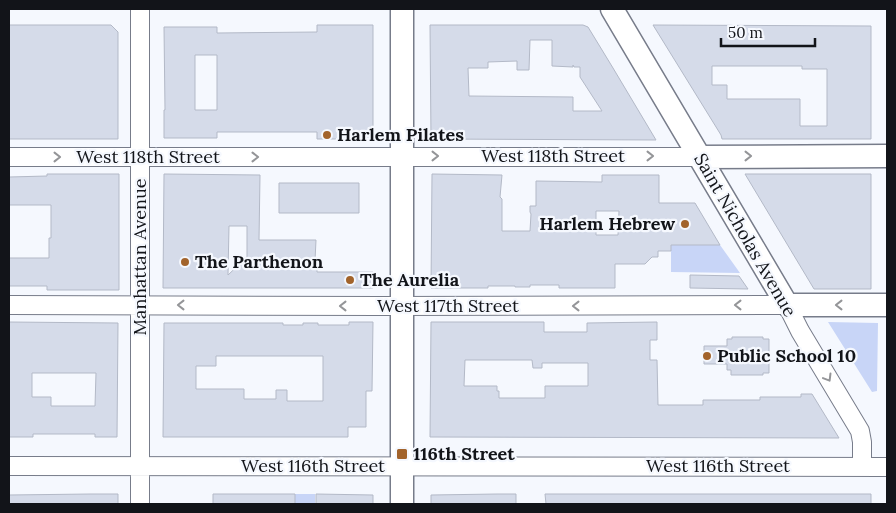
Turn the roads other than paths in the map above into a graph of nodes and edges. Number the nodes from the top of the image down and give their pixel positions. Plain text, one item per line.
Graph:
1 (140, 9) edge
2 (402, 9) edge
3 (612, 9) edge
4 (402, 156) junction
5 (887, 156) edge
6 (9, 157) edge
7 (140, 157) junction
8 (699, 157) junction
9 (9, 305) edge
10 (787, 305) junction
11 (887, 305) edge
12 (139, 306) junction
13 (402, 306) junction
14 (9, 466) edge
15 (140, 466) junction
16 (402, 466) junction
17 (862, 466) junction
18 (887, 466) edge
19 (140, 504) edge
20 (402, 504) edge

1 - 7 street, Manhattan Avenue
2 - 4 main road
3 - 8 main road, Saint Nicholas Avenue
7 -> 4 street, West 118th Street
4 -> 8 street, West 118th Street
4 - 13 main road
8 -> 5 main road, West 118th Street
6 -> 7 street, West 118th Street
7 - 12 street, Manhattan Avenue
8 - 10 main road, Saint Nicholas Avenue
9 - 12 street, West 117th Street
11 -> 10 main road, West 117th Street
10 -> 13 street, West 117th Street
10 -> 17 street, Saint Nicholas Avenue
13 -> 12 street, West 117th Street
12 - 15 street, Manhattan Avenue
13 - 16 main road
14 - 15 street, West 116th Street
15 - 16 street, West 116th Street
15 - 19 street, Manhattan Avenue
16 - 17 street, West 116th Street
16 - 20 main road
17 - 18 street, West 116th Street

